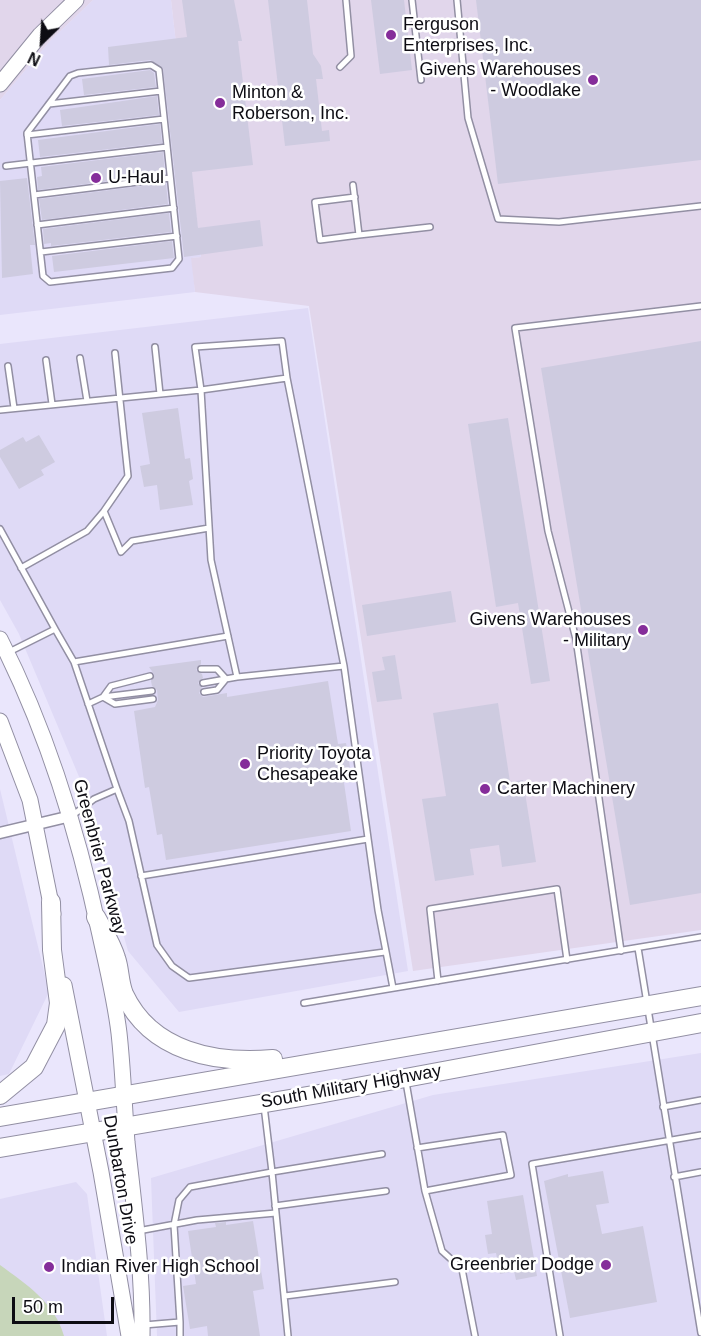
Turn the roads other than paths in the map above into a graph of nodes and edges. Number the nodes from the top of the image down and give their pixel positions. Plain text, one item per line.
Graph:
1 (75, 0) edge
2 (346, 0) edge
3 (412, 0) edge
4 (457, 0) edge
5 (340, 67) dead end
6 (421, 80) dead end
7 (0, 84) edge
8 (161, 90) junction
9 (49, 104) junction
10 (164, 119) junction
11 (27, 135) junction
12 (167, 147) junction
13 (30, 164) junction
14 (6, 166) dead end
15 (170, 178) junction
16 (353, 185) dead end
17 (34, 195) junction
18 (355, 197) junction
19 (701, 206) edge
20 (174, 208) junction
21 (37, 225) junction
22 (430, 227) dead end
23 (359, 235) junction
24 (177, 236) junction
25 (41, 252) junction
26 (701, 306) edge
27 (155, 347) dead end
28 (115, 353) dead end
29 (81, 358) dead end
30 (46, 360) dead end
31 (8, 366) dead end
32 (287, 378) junction
33 (201, 390) junction
34 (160, 394) junction
35 (121, 398) junction
36 (87, 401) junction
37 (52, 404) junction
38 (14, 408) junction
39 (0, 410) edge
40 (104, 511) junction
41 (208, 528) junction
42 (0, 529) edge
43 (21, 568) junction
44 (55, 629) junction
45 (228, 636) junction
46 (4, 646) edge
47 (74, 662) junction
48 (344, 666) junction
49 (201, 669) dead end
50 (150, 676) dead end
51 (237, 677) junction
52 (226, 679) junction
53 (203, 683) dead end
54 (152, 691) dead end
55 (204, 692) dead end
56 (103, 697) junction
57 (153, 699) dead end
58 (88, 704) junction
59 (0, 721) edge
60 (117, 789) junction
61 (71, 816) junction
62 (36, 824) junction
63 (0, 833) edge
64 (368, 839) junction
65 (141, 876) junction
66 (51, 902) junction
67 (96, 917) junction
68 (701, 937) edge
69 (638, 948) junction
70 (621, 951) junction
71 (385, 952) junction
72 (567, 960) junction
73 (438, 981) junction
74 (393, 988) junction
75 (701, 996) edge
76 (304, 1003) dead end
77 (647, 1006) junction
78 (701, 1023) edge
79 (651, 1031) junction
80 (421, 1044) junction
81 (405, 1078) junction
82 (0, 1095) edge
83 (123, 1096) junction
84 (701, 1100) edge
85 (86, 1103) junction
86 (263, 1103) junction
87 (663, 1107) junction
88 (0, 1117) edge
89 (126, 1126) junction
90 (92, 1131) junction
91 (701, 1135) edge
92 (668, 1141) junction
93 (417, 1148) junction
94 (0, 1149) edge
95 (382, 1154) dead end
96 (272, 1172) junction
97 (701, 1173) edge
98 (674, 1177) junction
99 (386, 1191) dead end
100 (425, 1191) junction
101 (275, 1206) junction
102 (276, 1214) junction
103 (174, 1225) junction
104 (138, 1231) junction
105 (395, 1282) dead end
106 (285, 1296) junction
107 (180, 1322) junction
108 (142, 1330) edge
109 (701, 1333) edge
110 (129, 1336) edge
111 (180, 1336) edge
112 (288, 1336) edge
113 (475, 1336) edge
114 (560, 1336) edge

1 - 7 main road
2 - 5 lane
3 - 6 lane
4 - 19 lane
8 - 9 lane
8 - 9 lane
8 - 10 lane
9 - 11 lane
10 - 11 lane
10 - 12 lane
11 - 13 lane
12 - 13 lane
12 - 15 lane
13 - 14 lane
13 - 17 lane
15 - 17 lane
15 - 20 lane
16 - 18 lane
17 - 21 lane
18 - 23 lane
18 - 23 lane
20 - 21 lane
20 - 24 lane
21 - 25 lane
22 - 23 lane
24 - 25 lane
24 - 25 lane
26 - 70 lane
27 - 34 lane
28 - 35 lane
29 - 36 lane
30 - 37 lane
31 - 38 lane
32 - 33 lane
32 - 33 lane
32 - 48 lane
33 - 34 lane
33 - 41 lane
34 - 35 lane
35 - 36 lane
35 - 40 lane
36 - 37 lane
37 - 38 lane
38 - 39 lane
40 - 41 lane
40 - 43 lane
41 - 45 lane
42 - 43 lane
43 - 44 lane
44 - 46 lane
44 - 47 lane
45 - 47 lane
45 - 51 lane
46 - 61 main road, Greenbrier Parkway
47 - 58 lane
48 - 51 lane
48 - 64 lane
49 - 52 lane
50 - 56 lane
51 - 52 lane
52 - 53 lane
52 - 55 lane
54 - 56 lane
56 - 57 lane
56 - 58 lane
58 - 60 lane
59 - 62 main road
60 - 61 lane
60 - 65 lane
61 - 62 street
61 - 67 main road, Greenbrier Parkway
62 - 63 street
62 - 66 main road
64 - 65 lane
64 - 71 lane
65 - 71 lane
66 - 82 main road
66 - 85 main road
67 - 80 main road
67 - 83 main road, Greenbrier Parkway
68 - 69 lane
69 - 70 lane
69 - 77 lane
70 - 72 lane
71 - 74 lane
72 - 73 lane
72 - 73 lane
73 - 74 lane
74 - 76 lane
75 - 77 main road, South Military Highway
77 - 79 lane
77 - 80 main road, South Military Highway
78 - 79 main road, South Military Highway
79 - 81 main road, South Military Highway
79 - 87 lane
80 - 83 main road, South Military Highway
81 - 86 main road, South Military Highway
81 - 93 lane
83 - 85 main road, South Military Highway
83 - 89 main road, Dunbarton Drive
84 - 87 lane
85 - 88 main road, South Military Highway
85 - 90 main road, Dunbarton Drive
86 - 89 main road, South Military Highway
86 - 96 lane
87 - 92 lane
89 - 90 main road, South Military Highway
89 - 104 main road, Dunbarton Drive
90 - 94 main road, South Military Highway
90 - 110 main road, Dunbarton Drive
91 - 92 lane
92 - 98 lane
92 - 114 lane
93 - 100 lane
93 - 100 lane
95 - 96 lane
96 - 101 lane
96 - 103 lane
97 - 98 lane
98 - 109 lane
99 - 101 lane
100 - 113 lane
101 - 102 lane
102 - 103 lane
102 - 106 lane
103 - 104 lane
103 - 107 lane
104 - 108 main road, Dunbarton Drive
105 - 106 lane
106 - 112 lane
107 - 108 lane
107 - 111 lane

